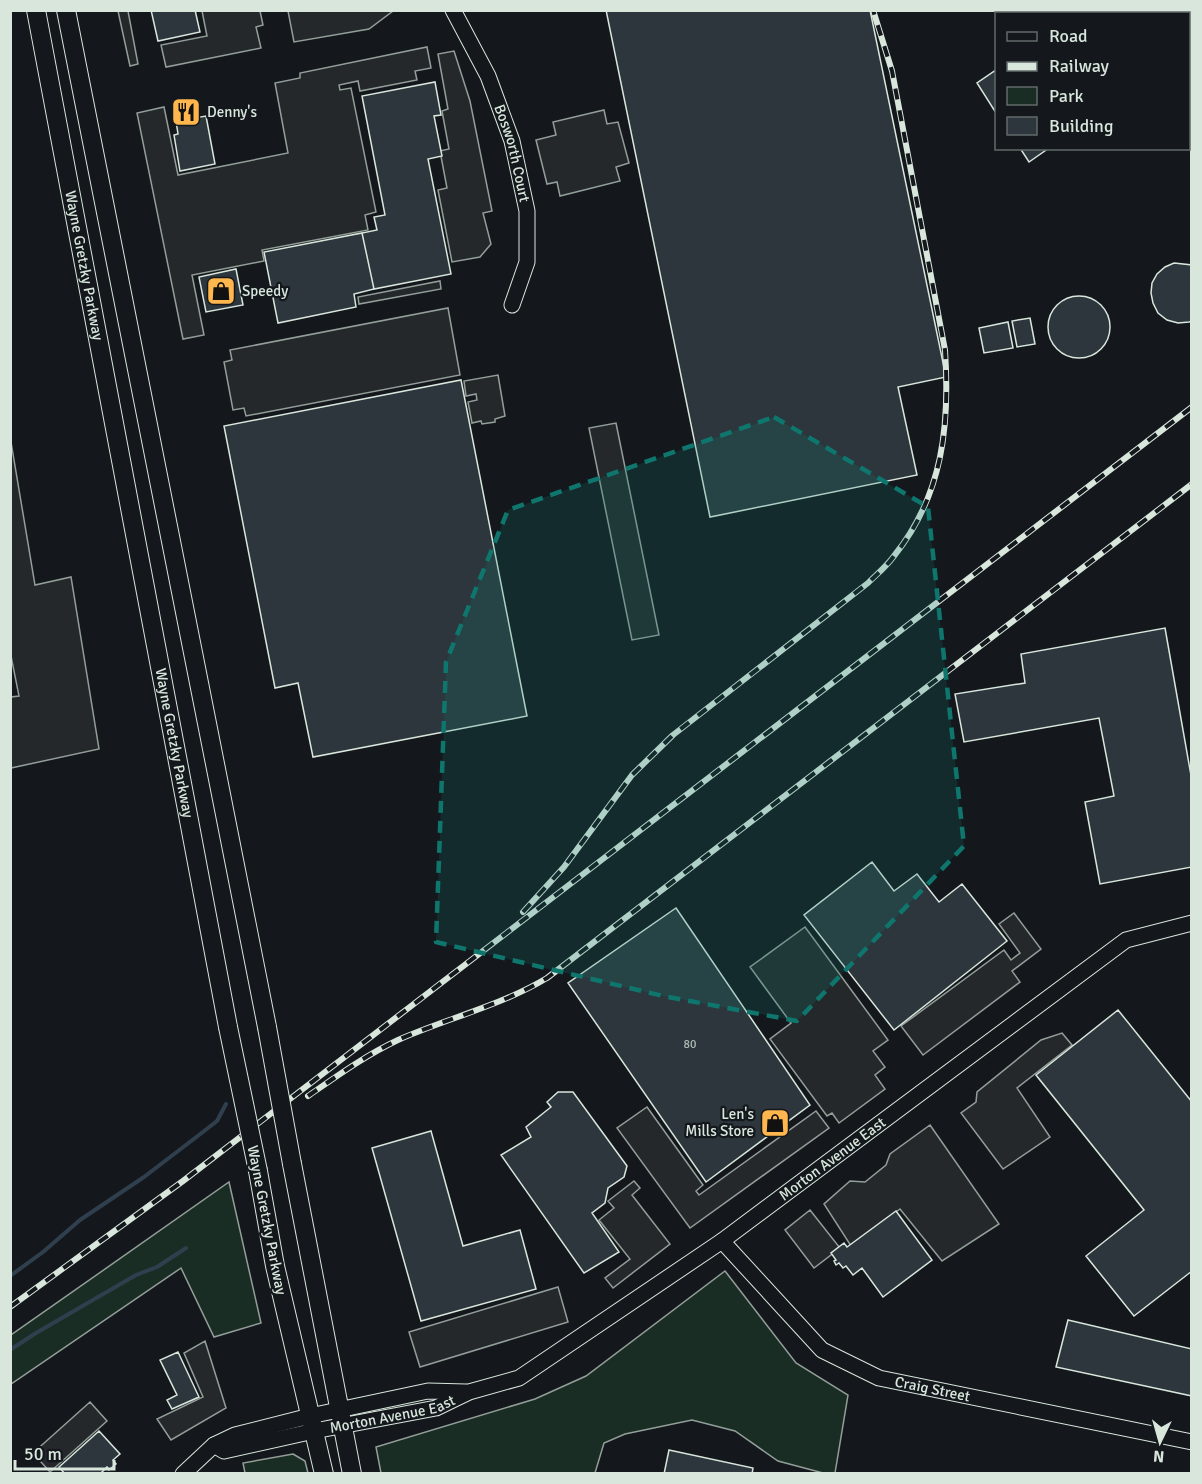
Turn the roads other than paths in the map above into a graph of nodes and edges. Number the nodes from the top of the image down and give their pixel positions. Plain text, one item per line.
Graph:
1 (36, 10) edge
2 (66, 10) edge
3 (453, 10) edge
4 (512, 305) dead end
5 (1191, 923) edge
6 (722, 1242) junction
7 (341, 1418) junction
8 (312, 1424) junction
9 (1191, 1442) edge
10 (183, 1473) edge
11 (324, 1473) edge
12 (352, 1473) edge

1 - 8 main road, Wayne Gretzky Parkway, bridge
2 - 7 main road, bridge
3 - 4 street, Bosworth Court
5 - 6 street, Morton Avenue East
6 - 7 street, Morton Avenue East
6 - 9 street, Craig Street
7 - 8 street, Morton Avenue East
7 - 12 main road
8 - 10 street, Morton Avenue East
8 - 11 main road, Wayne Gretzky Parkway

